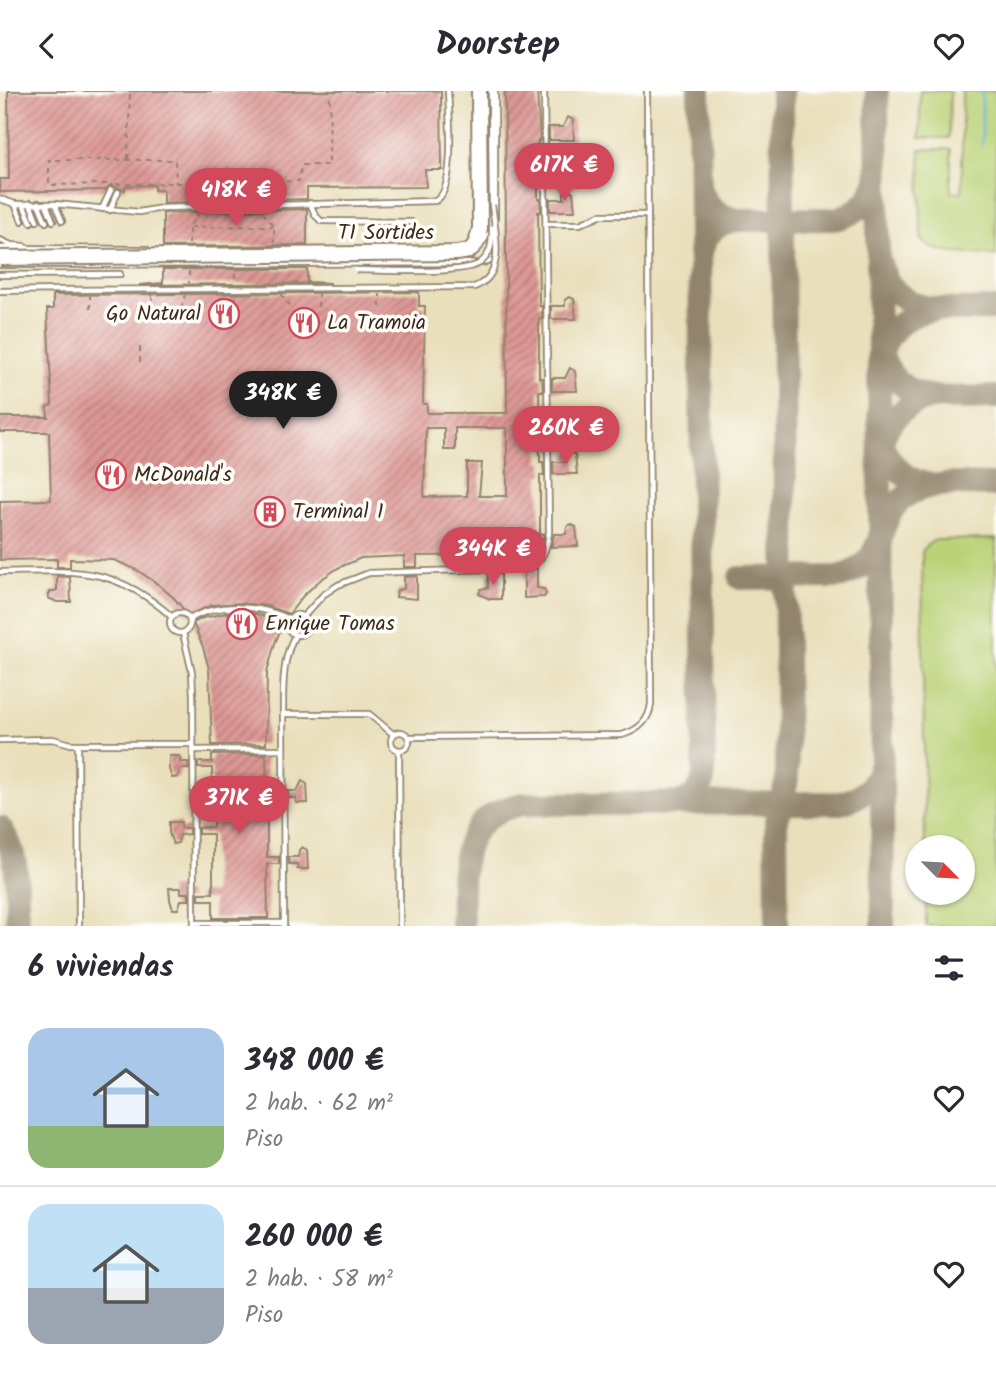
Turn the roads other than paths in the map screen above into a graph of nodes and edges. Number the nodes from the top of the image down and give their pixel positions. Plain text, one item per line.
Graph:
1 (448, 91) edge
2 (480, 91) edge
3 (493, 91) edge
4 (544, 91) edge
5 (647, 91) edge
6 (111, 190) dead end
7 (118, 192) dead end
8 (0, 199) edge
9 (30, 203) junction
10 (38, 203) junction
11 (310, 203) junction
12 (15, 204) junction
13 (23, 204) junction
14 (46, 204) junction
15 (55, 204) junction
16 (102, 209) junction
17 (110, 209) junction
18 (496, 212) junction
19 (648, 215) junction
20 (22, 221) dead end
21 (37, 221) dead end
22 (53, 221) dead end
23 (62, 221) dead end
24 (30, 222) dead end
25 (46, 222) dead end
26 (411, 222) dead end
27 (546, 224) junction
28 (0, 240) edge
29 (488, 244) junction
30 (24, 246) dead end
31 (0, 248) edge
32 (0, 258) edge
33 (0, 265) edge
34 (356, 270) dead end
35 (120, 274) dead end
36 (0, 275) edge
37 (0, 292) edge
38 (0, 572) edge
39 (304, 616) junction
40 (172, 617) junction
41 (190, 619) junction
42 (289, 619) junction
43 (183, 633) junction
44 (295, 635) junction
45 (283, 714) junction
46 (393, 734) junction
47 (409, 737) junction
48 (0, 740) edge
49 (78, 744) junction
50 (193, 744) junction
51 (193, 750) junction
52 (283, 750) junction
53 (399, 750) junction
54 (284, 924) edge
55 (194, 925) edge
56 (79, 926) edge
57 (400, 926) edge

1 - 11 lane
2 - 29 main road
3 - 18 lane
3 - 29 lane, bridge
4 - 27 lane
5 - 19 lane
6 - 16 lane
7 - 17 lane
8 - 12 lane
9 - 10 lane
9 - 13 lane
9 - 21 lane
10 - 14 lane
10 - 25 lane
11 - 17 lane
11 - 26 lane
12 - 13 lane
12 - 20 lane
13 - 24 lane
14 - 15 lane
14 - 22 lane
15 - 16 lane
15 - 23 lane
16 - 17 lane
18 - 31 lane
18 - 33 lane
19 - 27 lane
19 - 47 lane
27 - 39 lane
28 - 30 lane
29 - 32 main road, T1 Sortides, bridge
29 - 34 lane, bridge
29 - 37 lane, bridge
35 - 36 lane
38 - 40 lane
39 - 42 lane
39 - 44 lane
40 - 41 lane
40 - 43 lane
41 - 42 lane
41 - 43 lane
42 - 44 lane
43 - 50 lane
44 - 45 lane
45 - 46 lane
45 - 52 lane
46 - 47 lane
46 - 53 lane
47 - 53 lane
48 - 49 lane
49 - 50 lane
49 - 56 lane
50 - 51 lane
51 - 52 lane
51 - 55 lane
52 - 54 lane
53 - 57 lane
54 - 55 lane

